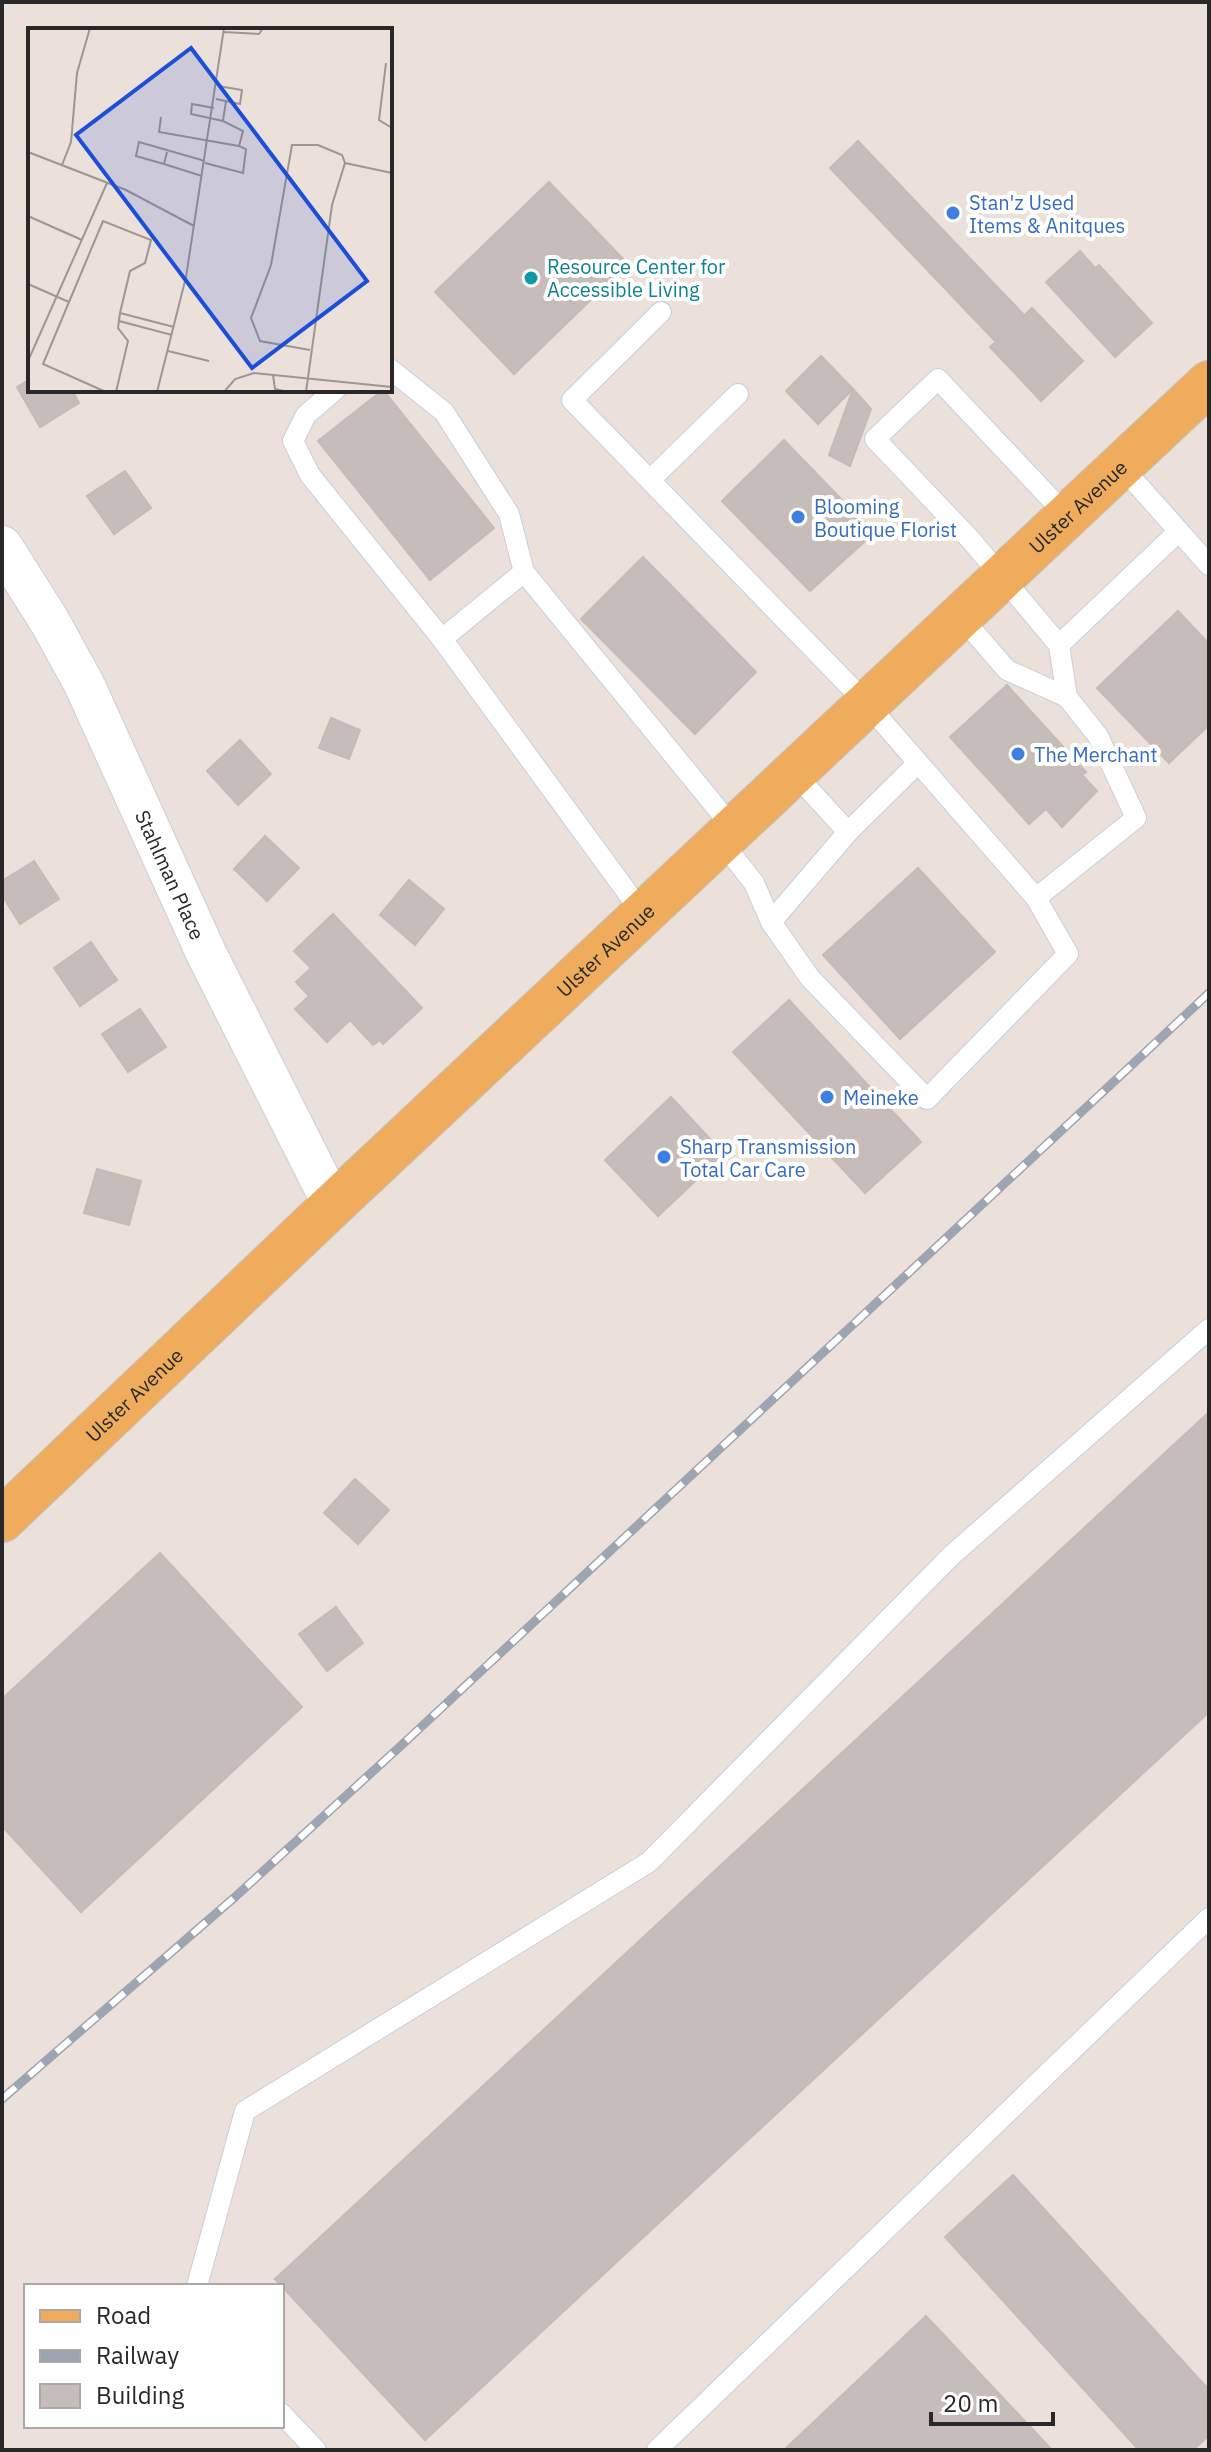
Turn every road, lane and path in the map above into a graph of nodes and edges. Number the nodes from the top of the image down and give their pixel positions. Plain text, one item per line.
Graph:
1 (661, 312) dead end
2 (392, 371) edge
3 (1208, 387) edge
4 (333, 392) edge
5 (738, 394) dead end
6 (1120, 465) junction
7 (650, 480) junction
8 (1066, 515) junction
9 (1179, 531) junction
10 (2, 546) edge
11 (1209, 565) edge
12 (524, 572) junction
13 (1003, 578) junction
14 (961, 617) junction
15 (442, 639) junction
16 (1059, 645) junction
17 (1067, 697) junction
18 (867, 704) junction
19 (918, 763) junction
20 (794, 773) junction
21 (848, 832) junction
22 (727, 835) junction
23 (1036, 898) junction
24 (643, 914) junction
25 (771, 922) junction
26 (333, 1205) junction
27 (1209, 1329) edge
28 (2, 1520) edge
29 (1209, 1918) edge
30 (198, 2284) edge
31 (284, 2416) edge
32 (316, 2450) edge
33 (657, 2450) edge

1 - 7 lane
2 - 12 lane
3 - 6 main road, Ulster Avenue
4 - 15 lane
5 - 7 lane
6 - 8 main road, Ulster Avenue
6 - 9 lane
7 - 18 lane
8 - 13 main road, Ulster Avenue
8 - 13 lane
9 - 11 lane
9 - 16 lane
10 - 26 street, Stahlman Place
12 - 15 lane
12 - 22 lane
13 - 14 main road, Ulster Avenue
13 - 16 lane
14 - 17 lane
14 - 18 main road, Ulster Avenue
15 - 24 lane
16 - 17 lane
17 - 23 lane
18 - 19 lane
18 - 20 main road, Ulster Avenue
19 - 21 lane
19 - 23 lane
20 - 21 lane
20 - 22 main road, Ulster Avenue
21 - 25 lane
22 - 24 main road, Ulster Avenue
22 - 25 lane
23 - 25 lane
24 - 26 main road, Ulster Avenue
26 - 28 main road, Ulster Avenue
27 - 30 lane
29 - 33 lane
31 - 32 lane

